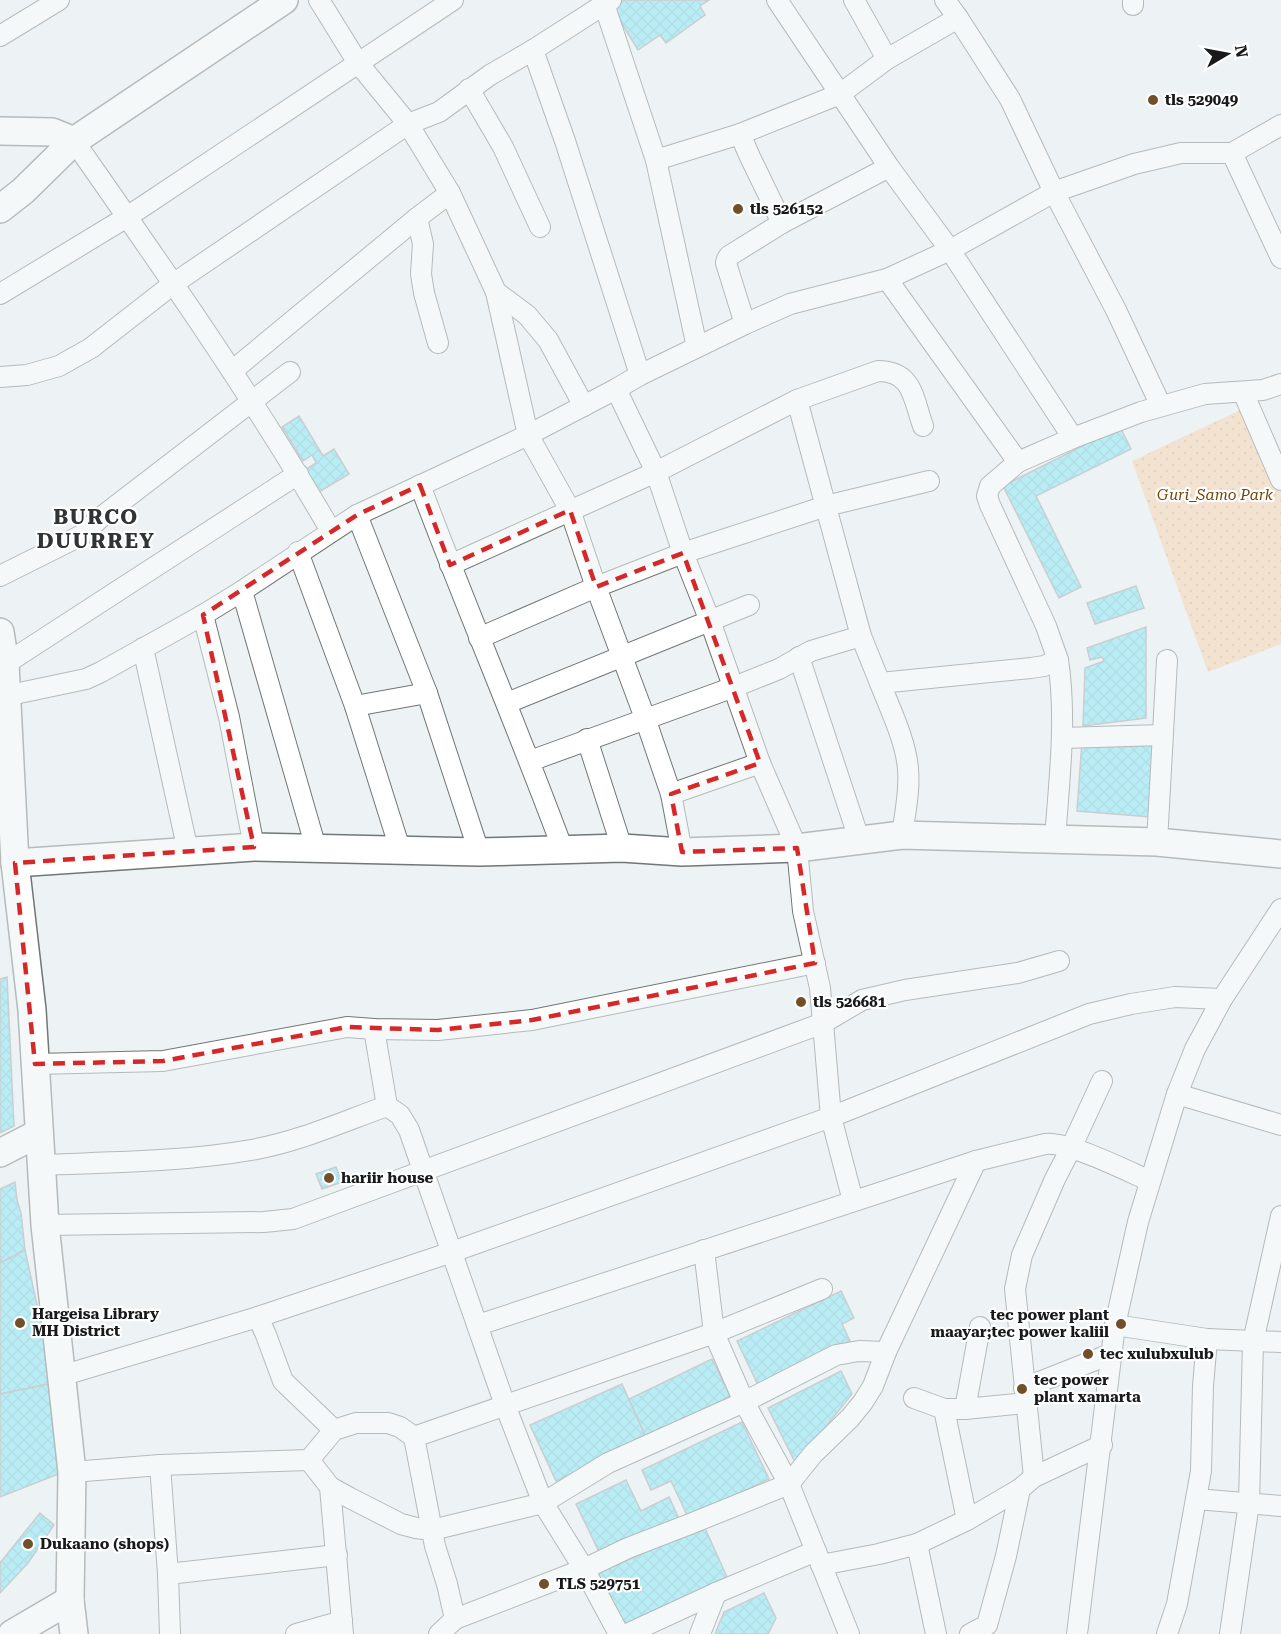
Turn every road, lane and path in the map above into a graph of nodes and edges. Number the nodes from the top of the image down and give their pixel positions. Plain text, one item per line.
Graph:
1 (59, 0) edge
2 (284, 0) edge
3 (319, 0) edge
4 (453, 0) edge
5 (777, 0) edge
6 (854, 0) edge
7 (945, 0) edge
8 (608, 2) edge
9 (32, 7) edge
10 (958, 18) junction
11 (0, 36) edge
12 (533, 50) junction
13 (887, 59) junction
14 (358, 63) junction
15 (469, 89) junction
16 (840, 94) junction
17 (408, 124) junction
18 (1281, 125) edge
19 (0, 131) edge
20 (741, 134) junction
21 (74, 141) junction
22 (1232, 153) junction
23 (656, 160) junction
24 (889, 167) junction
25 (1054, 192) junction
26 (450, 193) junction
27 (0, 209) edge
28 (127, 217) junction
29 (417, 218) junction
30 (782, 224) junction
31 (540, 227) dead end
32 (950, 250) junction
33 (1281, 258) edge
34 (887, 279) junction
35 (172, 284) junction
36 (496, 292) junction
37 (0, 294) edge
38 (745, 324) junction
39 (438, 343) dead end
40 (697, 347) junction
41 (232, 370) junction
42 (290, 372) dead end
43 (640, 375) junction
44 (0, 377) edge
45 (1281, 384) edge
46 (616, 389) junction
47 (1243, 392) junction
48 (797, 400) junction
49 (251, 402) junction
50 (584, 406) junction
51 (1161, 406) junction
52 (923, 426) dead end
53 (528, 435) junction
54 (1073, 438) junction
55 (1018, 462) junction
56 (656, 471) junction
57 (298, 474) junction
58 (1281, 480) edge
59 (929, 481) dead end
60 (420, 485) junction
61 (826, 506) junction
62 (570, 510) junction
63 (357, 515) junction
64 (331, 531) junction
65 (298, 552) junction
66 (683, 554) junction
67 (450, 565) junction
68 (0, 576) edge
69 (596, 587) junction
70 (242, 591) junction
71 (749, 605) dead end
72 (203, 615) junction
73 (710, 621) junction
74 (0, 632) edge
75 (861, 636) junction
76 (480, 638) junction
77 (143, 648) junction
78 (623, 656) junction
79 (800, 657) junction
80 (1058, 660) junction
81 (1167, 660) dead end
82 (5, 664) junction
83 (880, 683) junction
84 (734, 687) junction
85 (427, 693) junction
86 (5, 696) junction
87 (507, 703) junction
88 (355, 706) junction
89 (645, 718) junction
90 (1162, 735) junction
91 (1062, 738) junction
92 (587, 739) junction
93 (530, 760) junction
94 (760, 763) junction
95 (670, 794) junction
96 (902, 835) junction
97 (859, 839) junction
98 (1055, 840) junction
99 (1157, 842) junction
100 (254, 847) junction
101 (316, 848) junction
102 (622, 848) junction
103 (797, 848) junction
104 (400, 849) junction
105 (564, 850) junction
106 (188, 851) junction
107 (479, 852) junction
108 (682, 852) junction
109 (1281, 854) edge
110 (7, 865) edge
111 (1281, 909) edge
112 (1059, 961) dead end
113 (815, 963) junction
114 (1222, 999) junction
115 (824, 1023) junction
116 (374, 1029) junction
117 (35, 1064) junction
118 (1102, 1081) dead end
119 (1177, 1094) junction
120 (387, 1106) junction
121 (831, 1118) junction
122 (1281, 1125) edge
123 (39, 1133) junction
124 (1071, 1148) junction
125 (0, 1153) edge
126 (976, 1161) junction
127 (41, 1165) junction
128 (422, 1171) junction
129 (1150, 1181) junction
130 (853, 1201) junction
131 (1281, 1216) edge
132 (45, 1225) junction
133 (704, 1250) junction
134 (452, 1252) junction
135 (822, 1289) dead end
136 (258, 1317) junction
137 (477, 1325) junction
138 (1115, 1325) junction
139 (980, 1327) dead end
140 (714, 1333) junction
141 (1207, 1339) junction
142 (1253, 1342) junction
143 (1281, 1342) edge
144 (886, 1352) junction
145 (1113, 1353) junction
146 (61, 1376) junction
147 (1025, 1395) junction
148 (914, 1398) dead end
149 (744, 1402) junction
150 (505, 1405) junction
151 (944, 1409) junction
152 (965, 1409) junction
153 (334, 1430) junction
154 (414, 1437) junction
155 (1102, 1445) junction
156 (309, 1460) junction
157 (159, 1465) junction
158 (72, 1472) junction
159 (1027, 1483) junction
160 (789, 1484) junction
161 (330, 1487) junction
162 (1196, 1499) junction
163 (543, 1503) junction
164 (1249, 1503) junction
165 (1281, 1506) edge
166 (967, 1520) junction
167 (432, 1530) junction
168 (917, 1544) junction
169 (336, 1555) junction
170 (818, 1558) junction
171 (584, 1569) junction
172 (168, 1574) junction
173 (716, 1593) junction
174 (70, 1600) junction
175 (455, 1619) junction
176 (342, 1628) edge
177 (981, 1631) edge
178 (12, 1634) edge
179 (74, 1634) edge
180 (170, 1634) edge
181 (296, 1634) edge
182 (439, 1634) edge
183 (619, 1634) edge
184 (627, 1634) edge
185 (700, 1634) edge
186 (849, 1634) edge
187 (936, 1634) edge
188 (1077, 1634) edge
189 (1167, 1634) edge
190 (1230, 1634) edge

1 - 9 street
2 - 21 main road
3 - 14 street
4 - 14 street
5 - 16 street
6 - 13 street
7 - 10 street
8 - 12 street
8 - 23 street
9 - 11 street
10 - 13 street
10 - 25 street
12 - 15 street
12 - 43 street
13 - 16 street
14 - 17 street
14 - 28 street
15 - 17 street
15 - 31 street
16 - 20 street
16 - 24 street
17 - 26 street
17 - 35 street
18 - 22 street
19 - 21 main road
20 - 23 street
20 - 30 street
21 - 27 main road
21 - 28 street
22 - 25 street
22 - 33 street
23 - 40 street
24 - 30 street
24 - 32 street
25 - 32 street
25 - 51 street
26 - 29 street
26 - 36 street
28 - 35 street
28 - 37 street
29 - 39 street
29 - 41 street
30 - 38 street
32 - 34 street
32 - 54 street
34 - 38 street
34 - 55 street
35 - 41 street
35 - 44 street
36 - 50 street
36 - 53 street
38 - 40 street
40 - 43 street
41 - 49 street
42 - 49 street
43 - 46 street
45 - 47 street
46 - 50 street
46 - 56 street
47 - 51 street
47 - 58 street
48 - 52 street
48 - 56 street
48 - 61 street
49 - 57 street
49 - 68 street
50 - 53 street
51 - 54 street
53 - 60 street
53 - 62 street
54 - 55 street
55 - 80 street
56 - 62 street
56 - 66 street
57 - 64 street
57 - 82 street
59 - 61 street
60 - 63 street
60 - 67 street
61 - 66 street
61 - 75 street
62 - 67 street
62 - 69 street
63 - 64 street
63 - 85 street
64 - 65 street
65 - 70 street
65 - 88 street
66 - 69 street
66 - 73 street
67 - 76 street
69 - 76 street
69 - 78 street
70 - 72 street
70 - 101 street
71 - 73 street
72 - 77 street
72 - 100 street
73 - 78 street
73 - 84 street
74 - 82 main road
75 - 79 street
75 - 83 street
76 - 87 street
77 - 86 street
77 - 106 street
78 - 87 street
78 - 89 street
79 - 84 street
79 - 97 street
80 - 83 street
80 - 91 street
81 - 90 street
82 - 86 main road
83 - 96 street
84 - 89 street
84 - 94 street
85 - 88 street
85 - 107 street
86 - 110 main road
87 - 93 street
88 - 104 street
89 - 92 street
89 - 95 street
90 - 91 street
90 - 99 street
91 - 98 street
92 - 93 street
92 - 102 street
93 - 105 street
94 - 95 street
94 - 103 street
95 - 108 street
96 - 97 main road
96 - 98 main road
97 - 103 main road
98 - 99 main road
99 - 109 main road
100 - 101 main road
100 - 106 main road
101 - 104 main road
102 - 105 main road
102 - 108 main road
103 - 108 main road
103 - 113 street
104 - 107 main road
105 - 107 main road
106 - 110 main road
110 - 117 main road
111 - 114 street
112 - 115 street
113 - 115 street
113 - 116 street
114 - 119 street
114 - 121 street
115 - 121 street
115 - 128 street
116 - 117 street
116 - 120 street
117 - 123 main road
118 - 124 street
119 - 122 street
119 - 129 street
120 - 127 street
120 - 128 street
121 - 130 street
121 - 134 street
123 - 125 main road
123 - 127 main road
124 - 126 street
124 - 129 street
124 - 147 street
126 - 130 street
126 - 144 street
127 - 132 main road
128 - 132 street
128 - 134 street
129 - 138 street
130 - 133 street
131 - 142 street
132 - 146 main road
133 - 137 street
133 - 140 street
134 - 136 street
134 - 137 street
135 - 140 street
136 - 146 street
136 - 153 street
137 - 150 street
138 - 141 street
138 - 145 street
139 - 152 street
140 - 149 street
140 - 150 street
141 - 142 street
141 - 162 street
142 - 143 street
142 - 164 street
144 - 149 street
144 - 160 street
145 - 147 street
145 - 155 street
146 - 158 main road
147 - 152 street
147 - 159 street
148 - 151 street
149 - 160 street
149 - 163 street
150 - 154 street
150 - 163 street
151 - 152 street
151 - 166 street
153 - 154 street
153 - 156 street
154 - 167 street
155 - 159 street
155 - 188 street
156 - 157 street
156 - 161 street
157 - 158 street
157 - 172 street
158 - 174 main road
159 - 166 street
159 - 177 street
160 - 170 street
160 - 171 street
161 - 167 street
161 - 169 street
162 - 164 street
162 - 189 street
163 - 167 street
163 - 171 street
164 - 165 street
164 - 190 street
166 - 168 street
167 - 175 street
168 - 170 street
168 - 187 street
169 - 172 street
169 - 176 street
170 - 173 street
170 - 186 street
171 - 175 street
171 - 183 street
172 - 180 street
173 - 184 street
173 - 185 street
174 - 178 main road
174 - 179 main road
175 - 182 street
176 - 181 street

